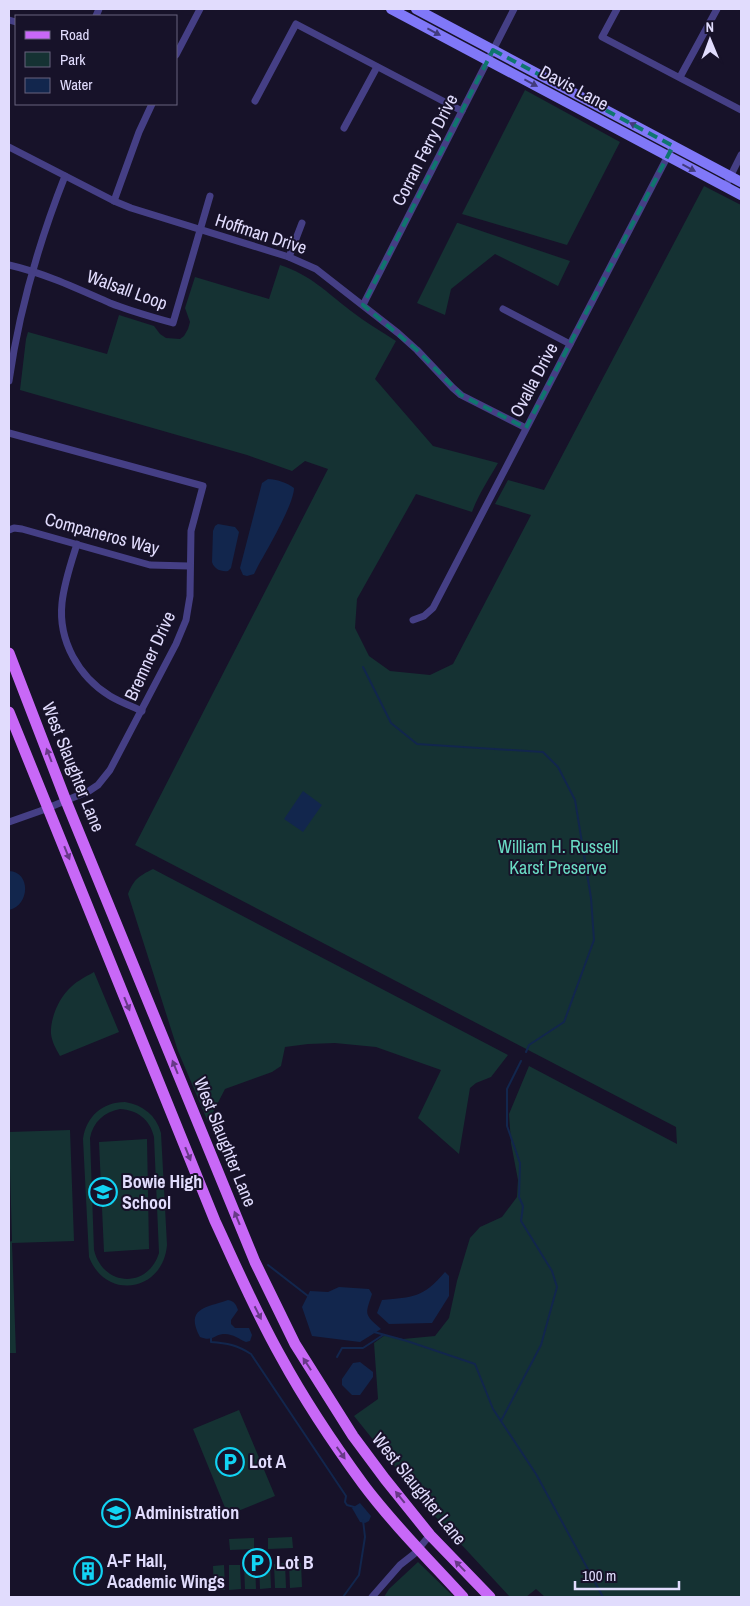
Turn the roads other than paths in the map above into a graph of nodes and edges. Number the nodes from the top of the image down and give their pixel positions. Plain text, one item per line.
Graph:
1 (200, 9) edge
2 (391, 9) edge
3 (416, 9) edge
4 (514, 9) edge
5 (617, 9) edge
6 (716, 9) edge
7 (493, 50) junction
8 (178, 51) edge
9 (488, 60) junction
10 (377, 67) junction
11 (680, 77) junction
12 (255, 101) dead end
13 (152, 105) edge
14 (741, 110) edge
15 (462, 111) junction
16 (344, 128) dead end
17 (673, 146) junction
18 (9, 147) edge
19 (741, 155) edge
20 (668, 156) junction
21 (65, 176) junction
22 (730, 176) junction
23 (741, 182) edge
24 (725, 187) junction
25 (210, 196) dead end
26 (741, 196) edge
27 (114, 201) junction
28 (302, 223) dead end
29 (200, 230) junction
30 (289, 257) junction
31 (9, 264) edge
32 (33, 271) junction
33 (363, 305) junction
34 (503, 309) dead end
35 (570, 344) junction
36 (9, 381) edge
37 (526, 428) junction
38 (9, 433) edge
39 (9, 530) edge
40 (76, 544) junction
41 (189, 566) junction
42 (413, 620) dead end
43 (9, 653) edge
44 (142, 711) junction
45 (9, 712) edge
46 (66, 801) junction
47 (48, 808) junction
48 (9, 822) edge
49 (255, 1262) junction
50 (237, 1269) junction
51 (430, 1535) junction
52 (418, 1549) junction
53 (372, 1597) edge
54 (463, 1597) edge
55 (490, 1597) edge

1 - 8 street
2 -> 9 main road, Davis Lane
3 - 7 main road, Davis Lane
4 - 7 street, Corran Ferry Drive
5 - 11 street
6 - 11 street
7 - 9 street, Corran Ferry Drive
17 -> 7 main road, Davis Lane
9 - 15 street, Corran Ferry Drive
9 -> 20 main road, Davis Lane
10 - 12 street
10 - 15 street
10 - 16 street
11 - 14 street
13 - 27 street
15 - 33 street, Corran Ferry Drive
17 - 20 street, Ovalla Drive
17 - 22 main road, Davis Lane
18 - 21 street, Hoffman Drive
19 - 22 street
20 -> 24 main road, Davis Lane
20 - 35 street, Ovalla Drive
21 - 27 street, Hoffman Drive
21 - 32 street
22 - 23 main road, Davis Lane
22 - 24 street
24 - 26 main road, Davis Lane
25 - 29 street
27 - 29 street, Hoffman Drive
28 - 30 street
29 - 30 street, Hoffman Drive
29 - 32 street, Walsall Loop
30 - 33 street, Hoffman Drive
31 - 32 street, Walsall Loop
32 - 36 street
33 - 37 street, Hoffman Drive
34 - 35 street
35 - 37 street, Ovalla Drive
37 - 42 street, Ovalla Drive
38 - 41 street, Bremner Drive
39 - 40 street, Companeros Way
40 - 41 street, Companeros Way
40 - 44 street
41 - 44 street, Bremner Drive
46 -> 43 main road, West Slaughter Lane
44 - 46 street, Bremner Drive
45 - 47 main road, West Slaughter Lane
46 - 47 street, Bremner Drive
49 -> 46 main road, West Slaughter Lane
47 - 48 street, Bremner Drive
47 -> 50 main road, West Slaughter Lane
49 - 50 main road
51 -> 49 main road, West Slaughter Lane
50 -> 52 main road, West Slaughter Lane
51 - 52 street
55 -> 51 main road, West Slaughter Lane
52 - 53 street
52 - 54 main road, West Slaughter Lane

